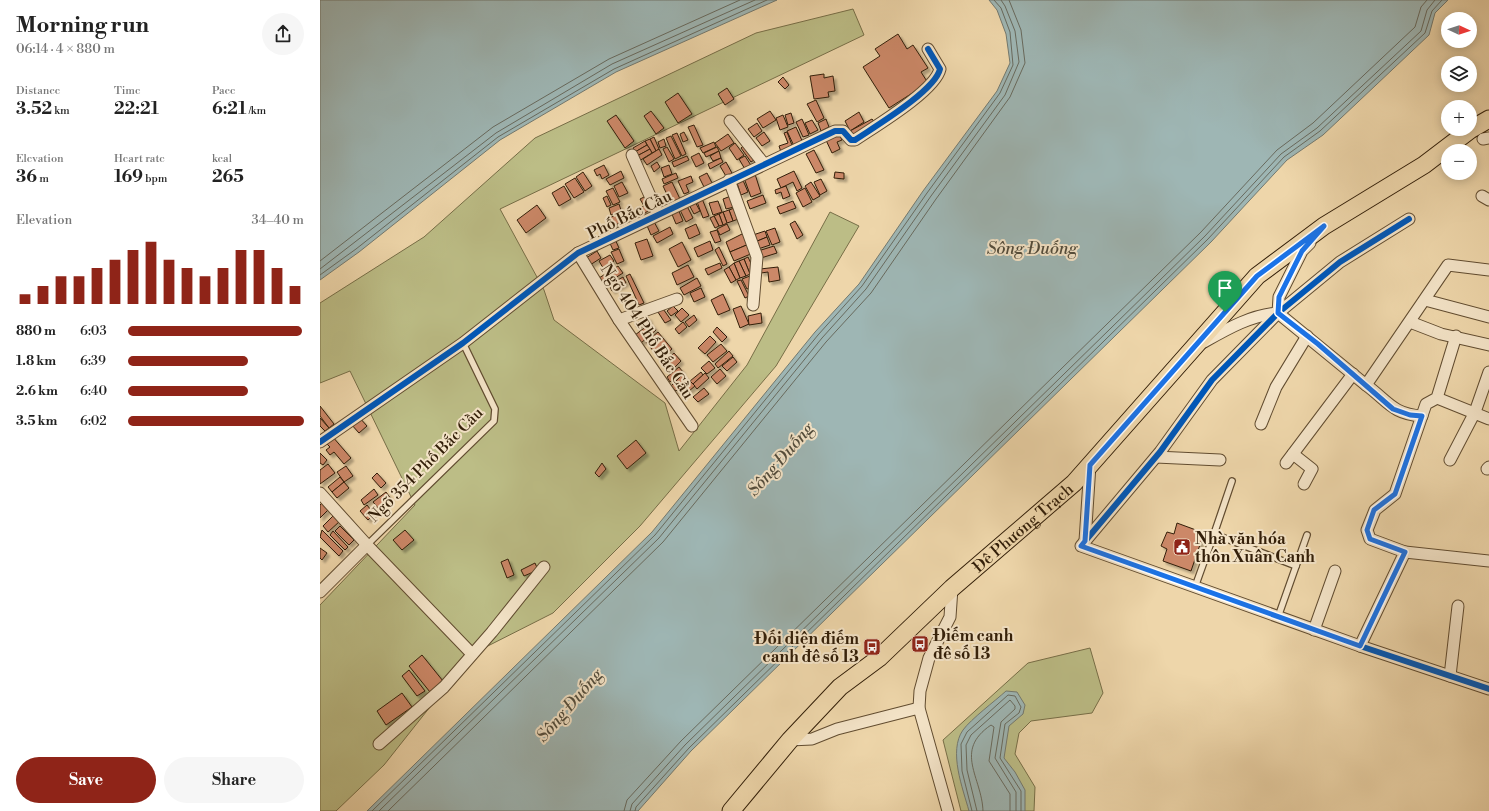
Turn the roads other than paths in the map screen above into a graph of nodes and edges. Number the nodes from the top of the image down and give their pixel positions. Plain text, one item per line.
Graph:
1 (928, 48) dead end
2 (1489, 119) edge
3 (730, 121) dead end
4 (632, 155) dead end
5 (764, 164) junction
6 (729, 180) junction
7 (658, 214) junction
8 (1409, 219) dead end
9 (1324, 226) junction
10 (578, 253) junction
11 (1489, 270) edge
12 (677, 298) dead end
13 (1424, 300) junction
14 (753, 305) dead end
15 (1278, 313) junction
16 (1489, 317) edge
17 (619, 320) junction
18 (1410, 322) junction
19 (1307, 336) junction
20 (1456, 336) junction
21 (463, 343) junction
22 (1489, 344) edge
23 (1193, 349) junction
24 (1489, 372) edge
25 (1353, 374) junction
26 (1366, 385) junction
27 (1437, 398) junction
28 (1475, 412) junction
29 (1422, 416) junction
30 (1489, 419) edge
31 (1261, 424) dead end
32 (692, 426) dead end
33 (320, 442) edge
34 (1156, 457) junction
35 (1220, 460) dead end
36 (1450, 460) dead end
37 (1090, 465) junction
38 (1232, 481) dead end
39 (1304, 484) dead end
40 (320, 493) edge
41 (1214, 534) junction
42 (1307, 535) dead end
43 (1085, 541) junction
44 (367, 545) junction
45 (1405, 552) junction
46 (1489, 561) edge
47 (1296, 566) junction
48 (544, 567) dead end
49 (1335, 570) dead end
50 (1195, 587) junction
51 (952, 588) junction
52 (320, 592) edge
53 (1458, 606) dead end
54 (1278, 617) junction
55 (1314, 630) junction
56 (1360, 646) junction
57 (472, 654) junction
58 (1450, 676) junction
59 (1489, 689) edge
60 (919, 708) junction
61 (790, 740) junction
62 (379, 744) dead end
63 (731, 811) edge
64 (948, 811) edge

1 - 5 street, Phố Bắc Cầu
2 - 9 main road, Đê Phương Trạch
3 - 5 street
4 - 7 street
5 - 6 street, Phố Bắc Cầu
6 - 7 street, Phố Bắc Cầu
6 - 14 street
7 - 10 street, Phố Bắc Cầu
8 - 15 street
9 - 15 street
9 - 23 main road, Đê Phương Trạch
10 - 17 street, Ngõ 404 Phố Bắc Cầu
10 - 21 street, Phố Bắc Cầu
11 - 13 street
12 - 17 street
13 - 16 street
13 - 18 street
15 - 19 street
15 - 23 street
15 - 34 street
17 - 32 street, Ngõ 404 Phố Bắc Cầu
18 - 20 street
18 - 26 street
19 - 25 street
19 - 31 street
20 - 22 street
20 - 27 street
21 - 33 street, Phố Bắc Cầu
21 - 44 lane, Ngõ 354 Phố Bắc Cầu
23 - 37 main road, Đê Phương Trạch
24 - 28 street
25 - 26 street
25 - 39 street
26 - 29 street
27 - 28 street
27 - 29 street
28 - 30 street
28 - 36 street
29 - 45 street
34 - 35 street
34 - 43 street
37 - 43 street
37 - 51 main road, Đê Phương Trạch
38 - 41 lane
40 - 44 street
41 - 47 lane
41 - 50 lane
42 - 47 lane
43 - 50 street
44 - 52 street, Ngõ 354 Phố Bắc Cầu
44 - 57 street
45 - 46 street
45 - 56 street
47 - 54 lane
48 - 57 street
49 - 55 street
50 - 54 street
51 - 60 street
51 - 61 main road, Đê Phương Trạch
53 - 58 street
54 - 55 street
55 - 56 street
56 - 58 street
57 - 62 street
58 - 59 street
60 - 61 street
60 - 64 street
61 - 63 main road, Đê Phương Trạch

